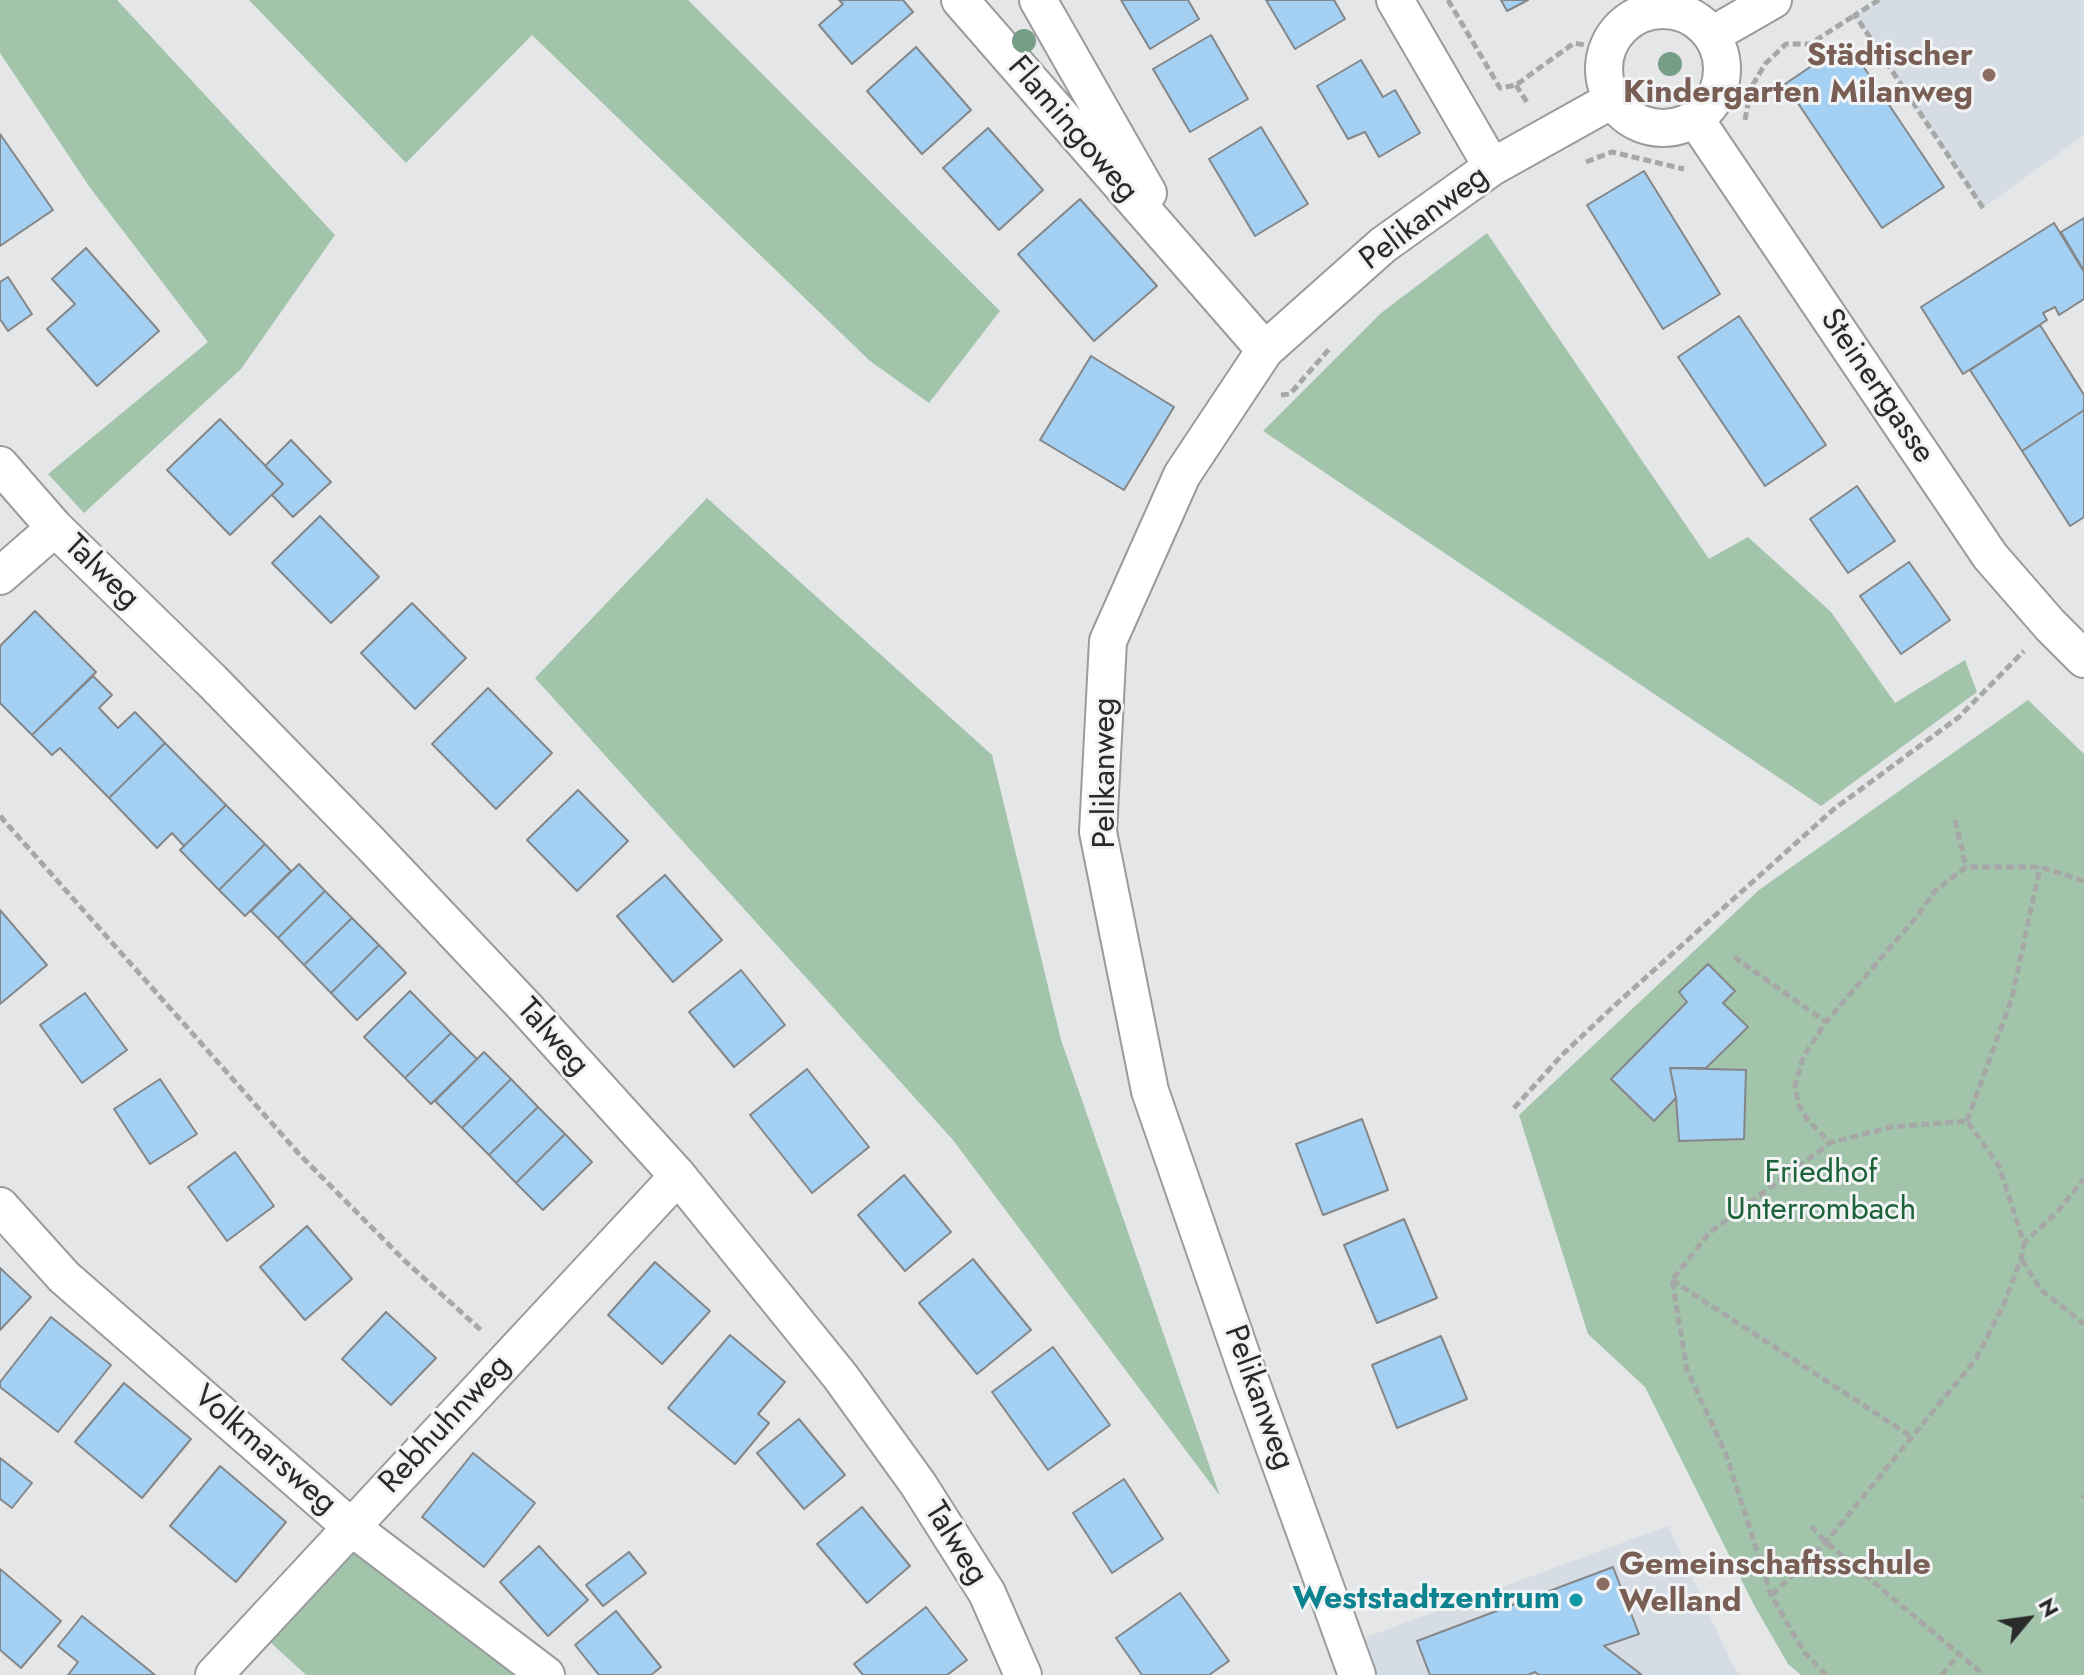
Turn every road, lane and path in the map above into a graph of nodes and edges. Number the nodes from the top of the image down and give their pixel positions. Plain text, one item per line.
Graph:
1 (959, 0) edge
2 (1038, 0) edge
3 (1395, 0) edge
4 (1448, 0) edge
5 (1773, 0) edge
6 (1879, 0) edge
7 (1855, 15) junction
8 (1712, 35) junction
9 (1607, 49) junction
10 (1612, 100) junction
11 (1696, 120) junction
12 (1716, 151) junction
13 (1583, 163) dead end
14 (1492, 167) junction
15 (1983, 208) dead end
16 (1186, 260) junction
17 (1338, 338) dead end
18 (1265, 350) junction
19 (1233, 399) junction
20 (0, 465) edge
21 (55, 528) junction
22 (0, 576) edge
23 (2072, 640) edge
24 (0, 816) edge
25 (1955, 820) dead end
26 (1966, 867) junction
27 (2040, 867) junction
28 (2084, 881) edge
29 (1734, 957) dead end
30 (1826, 1022) junction
31 (1514, 1108) dead end
32 (1967, 1121) junction
33 (1830, 1143) junction
34 (678, 1176) junction
35 (2084, 1179) edge
36 (0, 1206) edge
37 (2024, 1243) junction
38 (2021, 1259) junction
39 (1672, 1280) junction
40 (2084, 1324) edge
41 (510, 1357) junction
42 (1912, 1437) junction
43 (1811, 1526) dead end
44 (351, 1527) junction
45 (1826, 1542) junction
46 (1771, 1595) junction
47 (1959, 1654) junction
48 (214, 1675) edge
49 (546, 1675) edge
50 (1023, 1675) edge
51 (1357, 1675) edge
52 (1826, 1675) edge
53 (1942, 1675) edge
54 (1984, 1675) edge

1 - 16 street, Flamingoweg
2 - 16 street, Flamingoweg
3 - 14 street
4 - 9 path
5 - 8 street
6 - 7 path
7 - 12 path
7 - 15 path
8 - 9 street
8 - 11 street
9 - 10 street
10 - 11 street
10 - 14 street, Pelikanweg
11 - 12 street, Steinertgasse
12 - 13 path
12 - 23 street, Steinertgasse
14 - 18 street, Pelikanweg
16 - 18 street, Flamingoweg
17 - 19 path
18 - 19 street, Pelikanweg
19 - 51 street, Pelikanweg
20 - 21 street, Talweg
21 - 22 street
21 - 34 street, Talweg
23 - 31 path
24 - 41 path
25 - 26 path
26 - 27 path
26 - 30 path
27 - 28 path
27 - 32 path
29 - 30 path
30 - 33 path
32 - 33 path
32 - 37 path
33 - 39 path
34 - 41 street, Rebhuhnweg
34 - 50 street, Talweg
35 - 37 path
36 - 44 street, Volkmarsweg
37 - 38 path
38 - 40 path
38 - 42 path
39 - 42 path
39 - 46 path
41 - 44 street, Rebhuhnweg
42 - 45 path
43 - 45 path
44 - 48 street, Rebhuhnweg
44 - 49 street, Volkmarsweg
45 - 46 path
45 - 47 path
46 - 52 path
47 - 53 path
47 - 54 path

